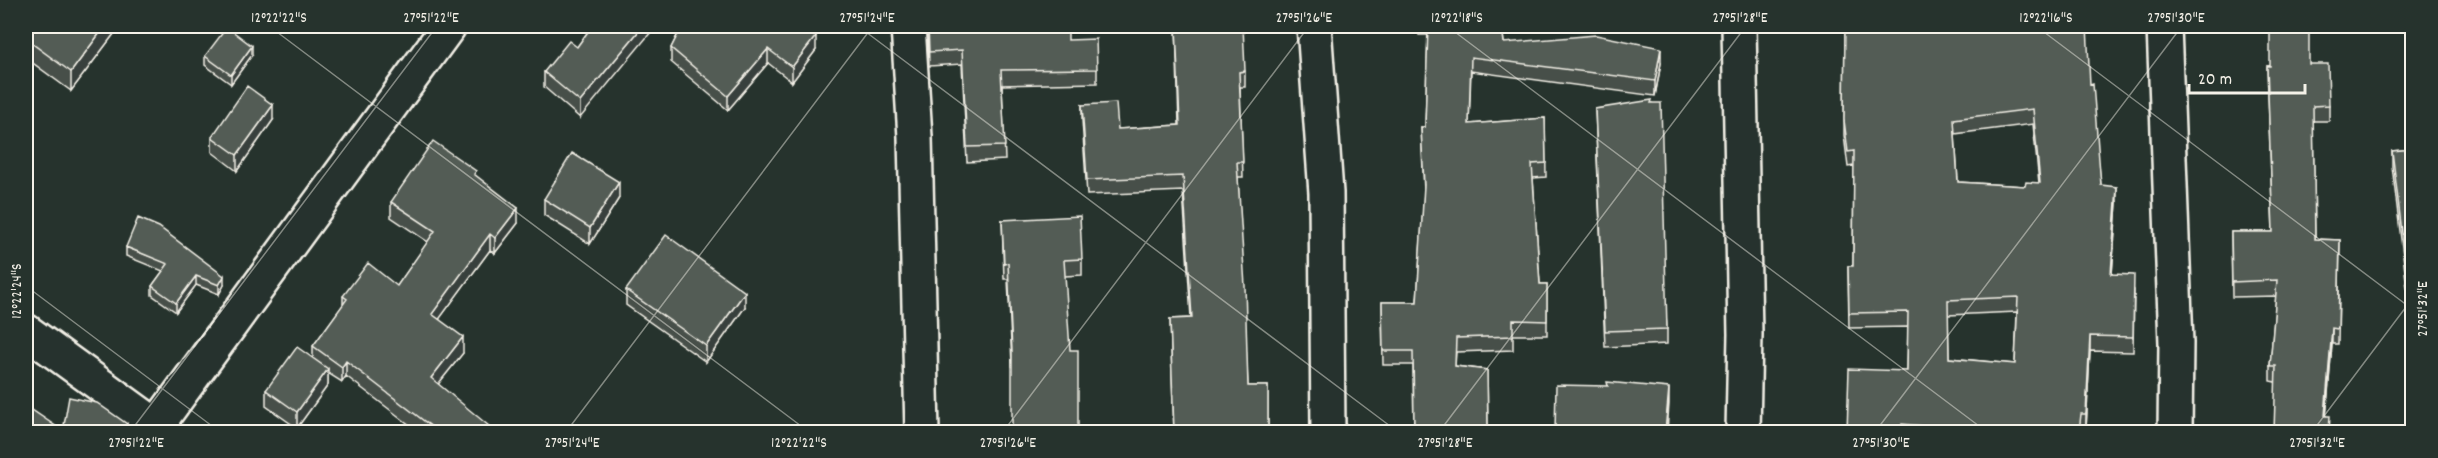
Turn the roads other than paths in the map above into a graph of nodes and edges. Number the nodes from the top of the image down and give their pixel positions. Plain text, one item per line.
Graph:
1 (449, 26) edge
2 (908, 26) edge
3 (1314, 26) edge
4 (1739, 26) edge
5 (2164, 26) edge
6 (26, 331) edge
7 (158, 430) edge
8 (922, 432) edge
9 (1328, 432) edge
10 (1743, 432) edge
11 (2175, 432) edge

1 - 7 street
2 - 8 street
3 - 9 street
4 - 10 street
5 - 11 street
6 - 7 street

